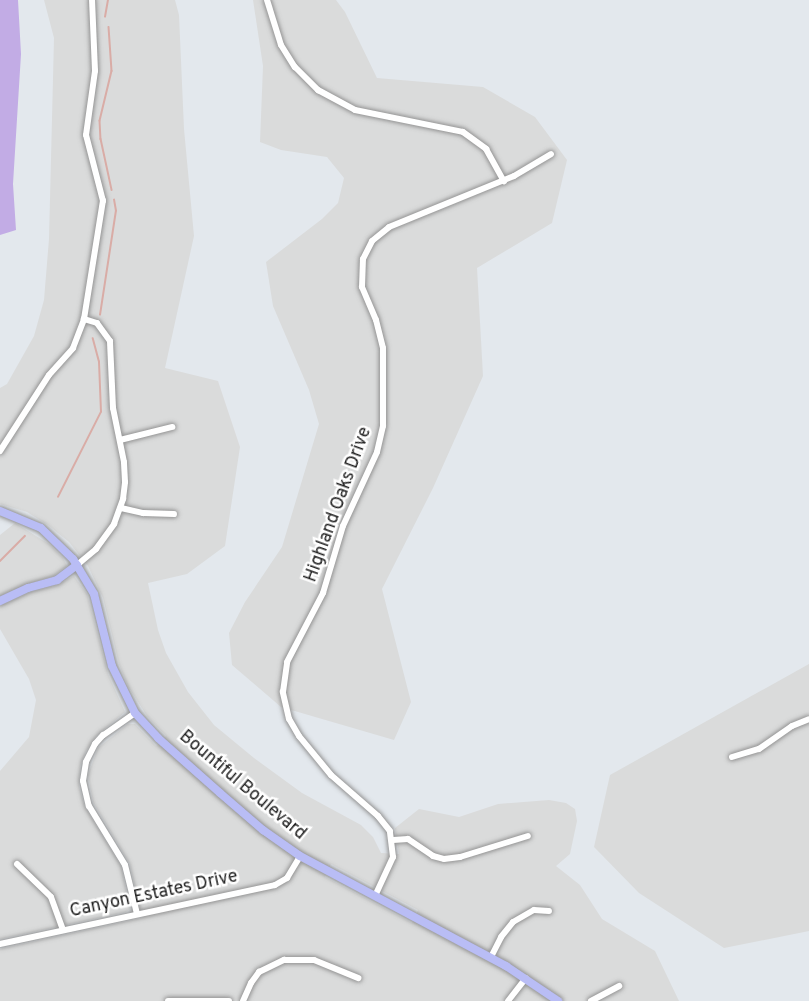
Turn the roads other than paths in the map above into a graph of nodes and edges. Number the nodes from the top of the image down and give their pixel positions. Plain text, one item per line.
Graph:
1 (92, 0) edge
2 (267, 0) edge
3 (551, 154) dead end
4 (504, 181) junction
5 (84, 319) junction
6 (172, 428) dead end
7 (120, 440) junction
8 (0, 451) edge
9 (121, 508) junction
10 (0, 511) edge
11 (174, 514) dead end
12 (77, 565) junction
13 (0, 601) edge
14 (135, 713) junction
15 (809, 719) edge
16 (732, 757) dead end
17 (528, 836) dead end
18 (393, 840) junction
19 (300, 856) junction
20 (17, 864) dead end
21 (375, 896) junction
22 (549, 911) dead end
23 (137, 914) junction
24 (63, 930) junction
25 (0, 944) edge
26 (490, 957) junction
27 (358, 978) dead end
28 (526, 978) junction
29 (619, 986) dead end
30 (168, 1001) edge
31 (229, 1001) edge
32 (243, 1001) edge
33 (508, 1001) edge
34 (558, 1001) edge
35 (591, 1001) edge

1 - 5 street
2 - 4 street
3 - 4 street, Highland Oaks Drive
4 - 18 street, Highland Oaks Drive
5 - 7 street
5 - 8 street
6 - 7 street
7 - 9 street
9 - 11 street
9 - 12 street
10 - 12 main road, Bountiful Boulevard
12 - 13 main road
12 - 14 main road, Bountiful Boulevard
14 - 19 main road, Bountiful Boulevard
14 - 23 street
15 - 16 street
17 - 18 street
18 - 21 street
19 - 21 main road, Bountiful Boulevard
19 - 23 street, Canyon Estates Drive
20 - 24 street
21 - 26 main road, Bountiful Boulevard
22 - 26 street
23 - 24 street, Canyon Estates Drive
24 - 25 street, Canyon Estates Drive
26 - 28 main road, Bountiful Boulevard
27 - 32 street
28 - 33 street
28 - 34 main road, Bountiful Boulevard
29 - 35 street
30 - 31 street

